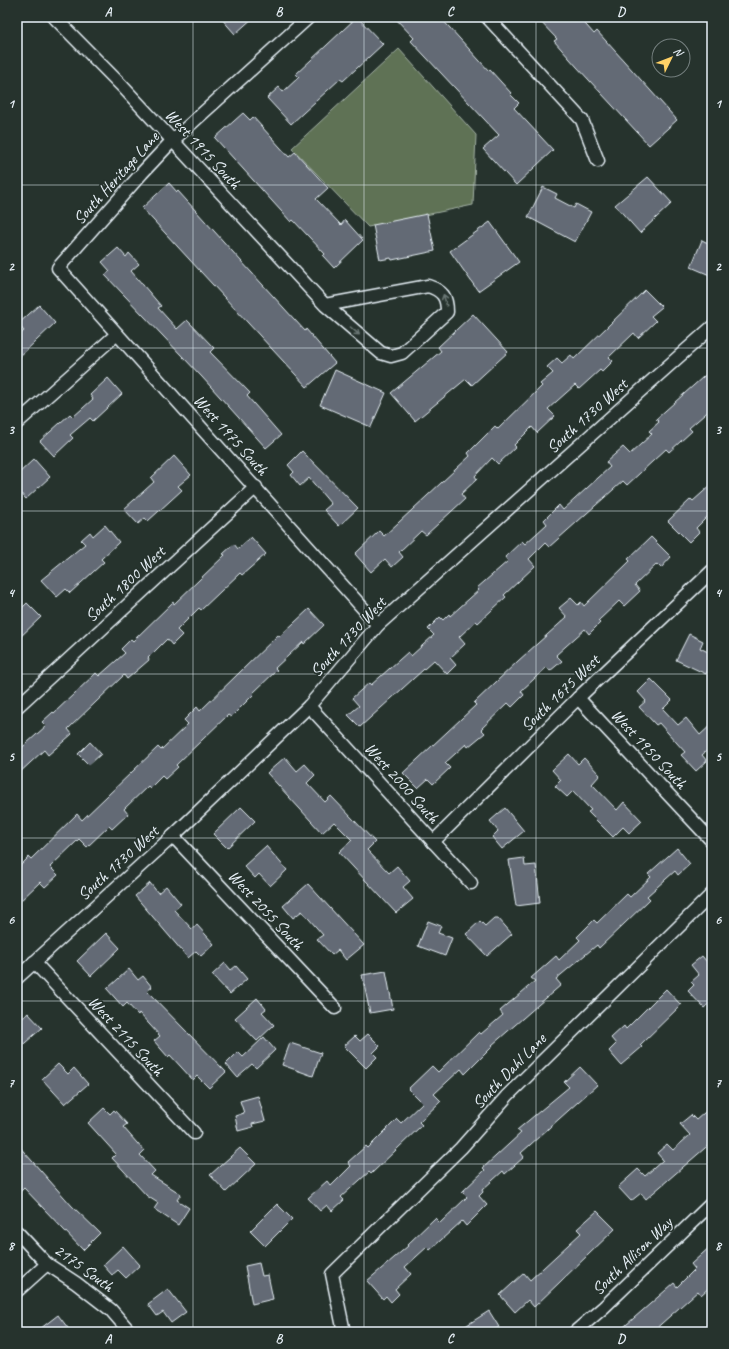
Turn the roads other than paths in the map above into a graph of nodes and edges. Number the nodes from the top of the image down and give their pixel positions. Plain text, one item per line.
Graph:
1 (54, 17) edge
2 (309, 17) edge
3 (487, 17) edge
4 (172, 141) junction
5 (598, 161) dead end
6 (58, 268) joint
7 (325, 305) junction
8 (712, 327) edge
9 (117, 334) junction
10 (17, 423) edge
11 (256, 487) junction
12 (710, 578) edge
13 (378, 625) junction
14 (578, 698) junction
15 (309, 706) junction
16 (17, 707) edge
17 (173, 836) junction
18 (433, 842) junction
19 (712, 842) edge
20 (471, 883) dead end
21 (712, 894) edge
22 (34, 962) junction
23 (17, 978) edge
24 (335, 1008) dead end
25 (194, 1133) dead end
26 (712, 1203) edge
27 (17, 1232) edge
28 (46, 1264) junction
29 (17, 1291) edge
30 (130, 1332) edge
31 (344, 1332) edge
32 (575, 1332) edge

1 - 4 street, West 1915 South
2 - 4 street, South Heritage Lane
3 - 5 street
4 - 6 street, South Heritage Lane
4 - 7 street, West 1915 South
6 - 9 street, West 1975 South
7 -> 7 street, West 1915 South
8 - 13 street, South 1730 West
9 - 10 street
9 - 11 street, West 1975 South
11 - 13 street, West 1975 South
11 - 16 street, South 1800 West
12 - 14 street, South 1675 West
13 - 15 street, South 1730 West
14 - 18 street, South 1675 West
14 - 19 street, West 1950 South
15 - 17 street, South 1730 West
15 - 18 street, West 2000 South
17 - 22 street, South 1730 West
17 - 24 street, West 2055 South
18 - 20 street, West 2000 South
21 - 31 street, South Dahl Lane
22 - 23 street, South 1730 West
22 - 25 street, West 2115 South
26 - 32 street, South Allison Way
27 - 28 street, 2175 South
28 - 29 street
28 - 30 street, 2175 South

